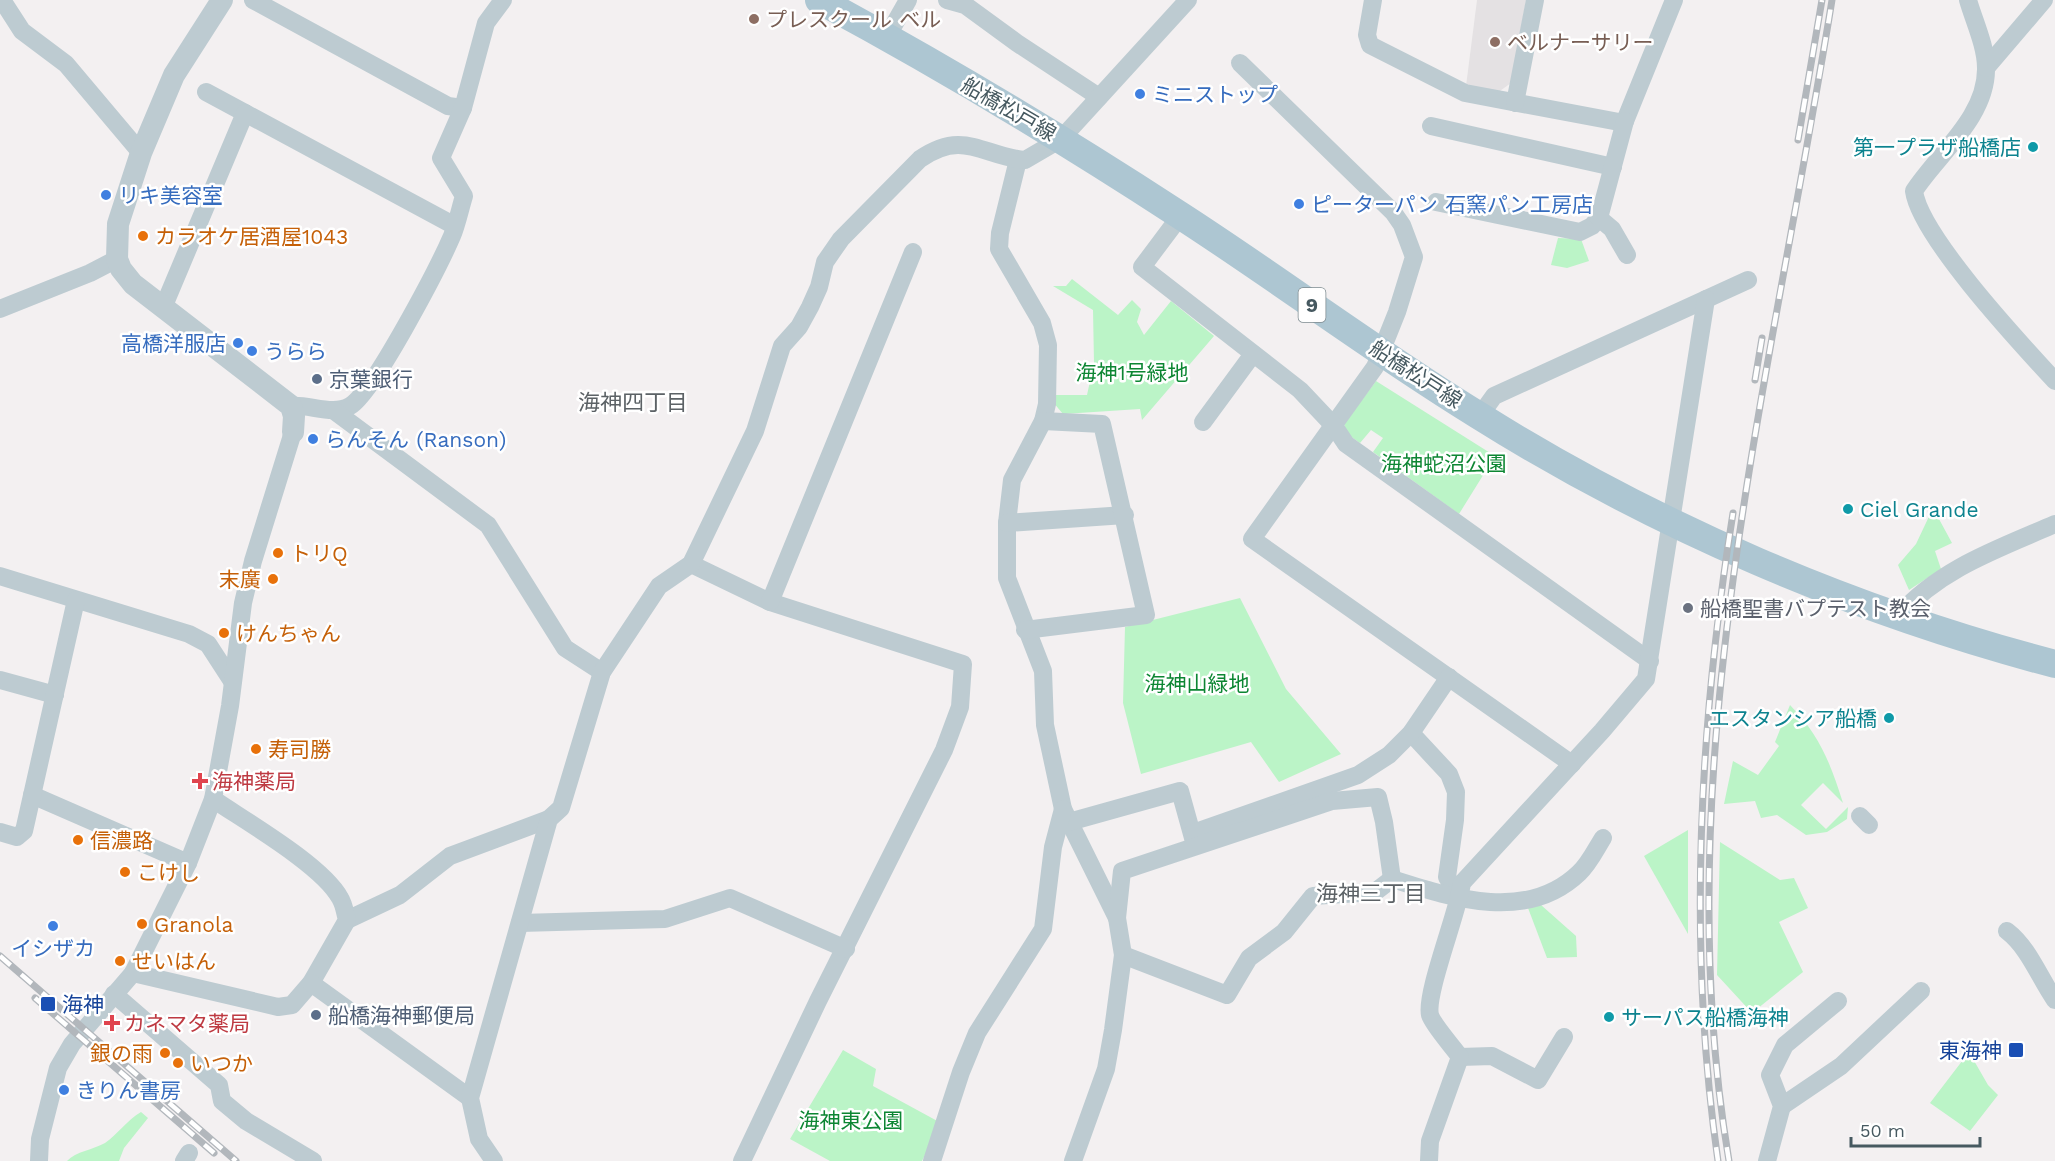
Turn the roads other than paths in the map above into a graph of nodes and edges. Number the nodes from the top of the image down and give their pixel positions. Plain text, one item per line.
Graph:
1 (2, 0) edge
2 (222, 0) edge
3 (253, 0) edge
4 (503, 0) edge
5 (819, 0) edge
6 (908, 0) edge
7 (947, 0) edge
8 (1188, 0) edge
9 (1373, 0) edge
10 (1534, 0) edge
11 (1674, 0) edge
12 (1968, 0) edge
13 (2044, 0) edge
14 (887, 37) junction
15 (1240, 63) dead end
16 (1986, 68) junction
17 (206, 92) dead end
18 (1099, 97) junction
19 (1515, 103) junction
20 (463, 108) junction
21 (245, 113) junction
22 (1625, 121) junction
23 (1431, 126) dead end
24 (1061, 139) junction
25 (141, 153) junction
26 (1018, 159) junction
27 (1613, 167) junction
28 (1436, 202) dead end
29 (1181, 215) junction
30 (1599, 218) junction
31 (454, 226) junction
32 (913, 252) dead end
33 (1627, 255) dead end
34 (117, 259) junction
35 (1748, 280) dead end
36 (1706, 299) junction
37 (163, 308) junction
38 (0, 309) edge
39 (1381, 352) junction
40 (1253, 354) junction
41 (2055, 381) edge
42 (291, 406) junction
43 (333, 410) junction
44 (1479, 417) junction
45 (1043, 421) junction
46 (1203, 422) dead end
47 (1334, 426) junction
48 (293, 432) joint
49 (1125, 514) junction
50 (1672, 522) junction
51 (1007, 523) junction
52 (2055, 524) edge
53 (691, 564) junction
54 (0, 576) edge
55 (76, 600) junction
56 (770, 602) junction
57 (1899, 615) junction
58 (1025, 630) junction
59 (1650, 661) junction
60 (2055, 664) edge
61 (602, 672) junction
62 (1449, 677) junction
63 (0, 680) edge
64 (232, 681) junction
65 (55, 695) junction
66 (1411, 733) junction
67 (1572, 764) junction
68 (32, 795) junction
69 (213, 799) junction
70 (1066, 816) junction
71 (549, 819) junction
72 (0, 832) edge
73 (1603, 838) dead end
74 (1194, 840) junction
75 (188, 863) junction
76 (1392, 879) junction
77 (1460, 900) junction
78 (1117, 918) junction
79 (347, 920) junction
80 (520, 923) junction
81 (2007, 931) dead end
82 (846, 949) junction
83 (1123, 955) junction
84 (133, 973) junction
85 (311, 983) junction
86 (1921, 991) dead end
87 (114, 994) junction
88 (1838, 1000) dead end
89 (2055, 1000) edge
90 (1564, 1037) dead end
91 (1460, 1057) junction
92 (470, 1098) junction
93 (1782, 1106) junction
94 (39, 1161) edge
95 (313, 1161) edge
96 (494, 1161) edge
97 (742, 1161) edge
98 (932, 1161) edge
99 (1073, 1161) edge
100 (1429, 1161) edge
101 (1767, 1161) edge

1 - 25 street
2 - 25 street
3 - 20 street
4 - 20 street
5 - 14 main road, 船橋松戸線 / 9
6 - 14 street
7 - 18 street
8 - 18 street
9 - 19 street
10 - 19 street
11 - 22 street
12 - 16 street
13 - 16 street
14 - 24 main road, 船橋松戸線 / 9
15 - 39 street
16 - 41 street
17 - 21 street
18 - 24 street
19 - 22 street
20 - 31 street
21 - 31 street
21 - 37 street
22 - 27 street
23 - 27 street
24 - 26 street
24 - 29 main road, 船橋松戸線 / 9
25 - 34 street
26 - 45 street
26 - 53 street
27 - 30 street
28 - 30 street
29 - 39 main road, 船橋松戸線 / 9
29 - 40 street
30 - 33 street
31 - 43 street
32 - 56 street
34 - 37 street
34 - 38 street
35 - 36 street
36 - 44 street
36 - 50 street
37 - 42 street
39 - 44 main road, 船橋松戸線 / 9
39 - 47 street
40 - 46 street
40 - 47 street
42 - 43 street
42 - 48 street
43 - 61 street
44 - 50 main road, 船橋松戸線 / 9
45 - 49 street
45 - 51 street
47 - 59 street
47 - 62 street
48 - 64 street
49 - 51 street
49 - 58 street
50 - 57 main road, 船橋松戸線 / 9
50 - 59 street
51 - 58 street
52 - 57 street
53 - 56 street
53 - 61 street
54 - 55 street
55 - 64 street
55 - 65 street
56 - 82 street
57 - 60 main road, 船橋松戸線 / 9
58 - 70 street
59 - 67 street
61 - 71 street
62 - 66 street
62 - 67 street
63 - 65 street
64 - 69 street
65 - 68 street
66 - 74 street
66 - 77 street
67 - 77 street
68 - 72 street
68 - 75 street
69 - 75 street
69 - 79 street
70 - 74 street
70 - 78 street
70 - 98 street
71 - 79 street
71 - 80 street
73 - 77 street
74 - 76 street
74 - 78 street
75 - 84 street
76 - 77 street
76 - 83 street
77 - 91 street
78 - 83 street
79 - 85 street
80 - 82 street
80 - 92 street
81 - 89 street
82 - 97 street
83 - 99 street
84 - 85 street
84 - 87 street
85 - 92 street
86 - 93 street
87 - 94 street
87 - 95 street
88 - 93 street
90 - 91 street
91 - 100 street
92 - 96 street
93 - 101 street

